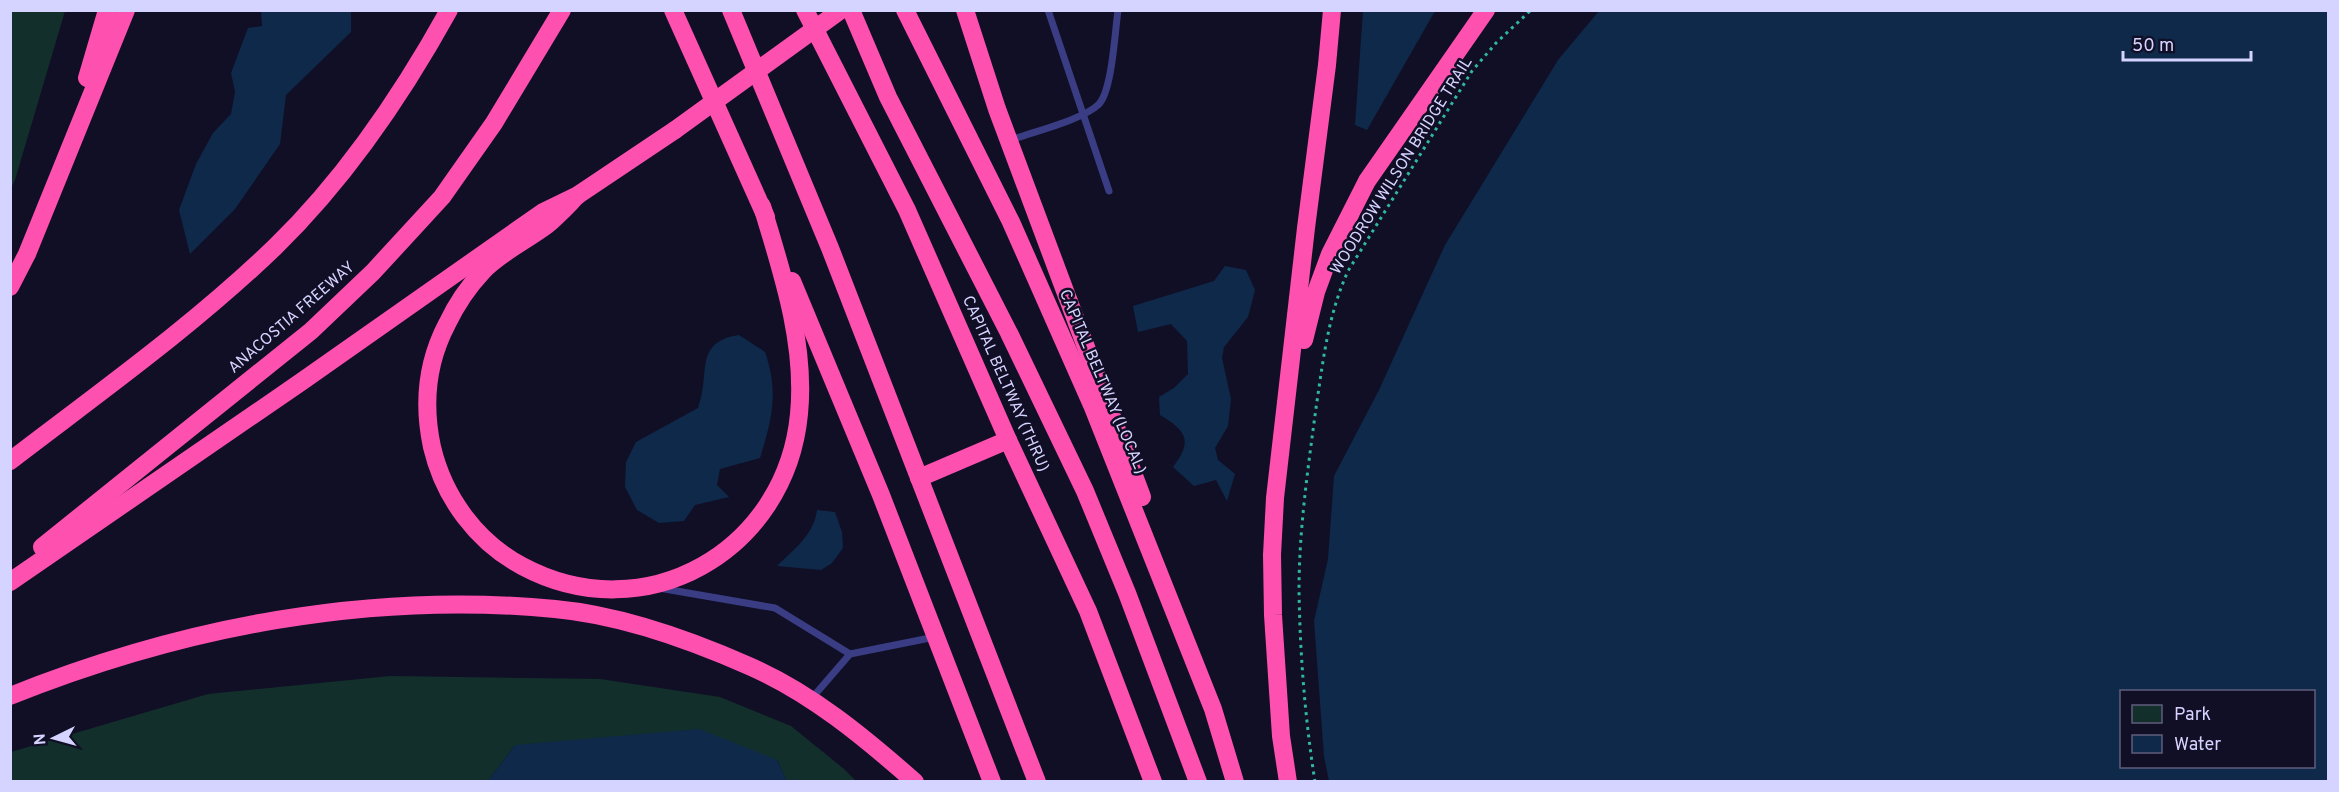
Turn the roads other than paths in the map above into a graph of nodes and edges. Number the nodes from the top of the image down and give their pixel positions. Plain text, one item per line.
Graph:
1 (107, 10) edge
2 (126, 10) edge
3 (449, 10) edge
4 (562, 10) edge
5 (673, 10) edge
6 (731, 10) edge
7 (805, 10) edge
8 (841, 10) edge
9 (851, 10) edge
10 (905, 10) edge
11 (964, 10) edge
12 (1048, 10) edge
13 (1118, 10) edge
14 (1332, 10) edge
15 (1486, 10) edge
16 (1082, 115) junction
17 (1008, 140) junction
18 (61, 169) junction
19 (1109, 191) dead end
20 (578, 195) junction
21 (762, 206) junction
22 (10, 287) edge
23 (1286, 417) junction
24 (1008, 440) junction
25 (10, 461) edge
26 (919, 478) junction
27 (10, 572) edge
28 (10, 582) edge
29 (648, 587) junction
30 (936, 637) junction
31 (850, 654) junction
32 (10, 696) edge
33 (811, 700) junction
34 (1213, 710) junction
35 (915, 782) edge
36 (992, 782) edge
37 (1036, 782) edge
38 (1153, 782) edge
39 (1198, 782) edge
40 (1234, 782) edge
41 (1288, 782) edge

1 - 18 highway
2 - 18 highway
3 - 25 highway
4 - 27 highway, ANACOSTIA FREEWAY
5 - 21 highway
6 - 26 highway
7 - 24 highway, CAPITAL BELTWAY (THRU)
8 - 20 highway, bridge
9 - 39 highway
10 - 34 highway, CAPITAL BELTWAY (LOCAL)
11 - 17 highway
12 - 16 lane
13 - 16 lane
14 - 23 highway
15 - 23 highway
16 - 17 lane
16 - 19 lane
17 - 34 highway
18 - 22 highway
20 - 28 highway
20 - 29 highway
21 - 29 highway
21 - 30 highway
23 - 41 highway
24 - 26 highway
24 - 38 highway, CAPITAL BELTWAY (THRU)
26 - 37 highway
29 - 31 lane
30 - 31 lane
30 - 36 highway
31 - 33 lane
32 - 33 highway
33 - 35 highway
34 - 40 highway, CAPITAL BELTWAY (LOCAL)

